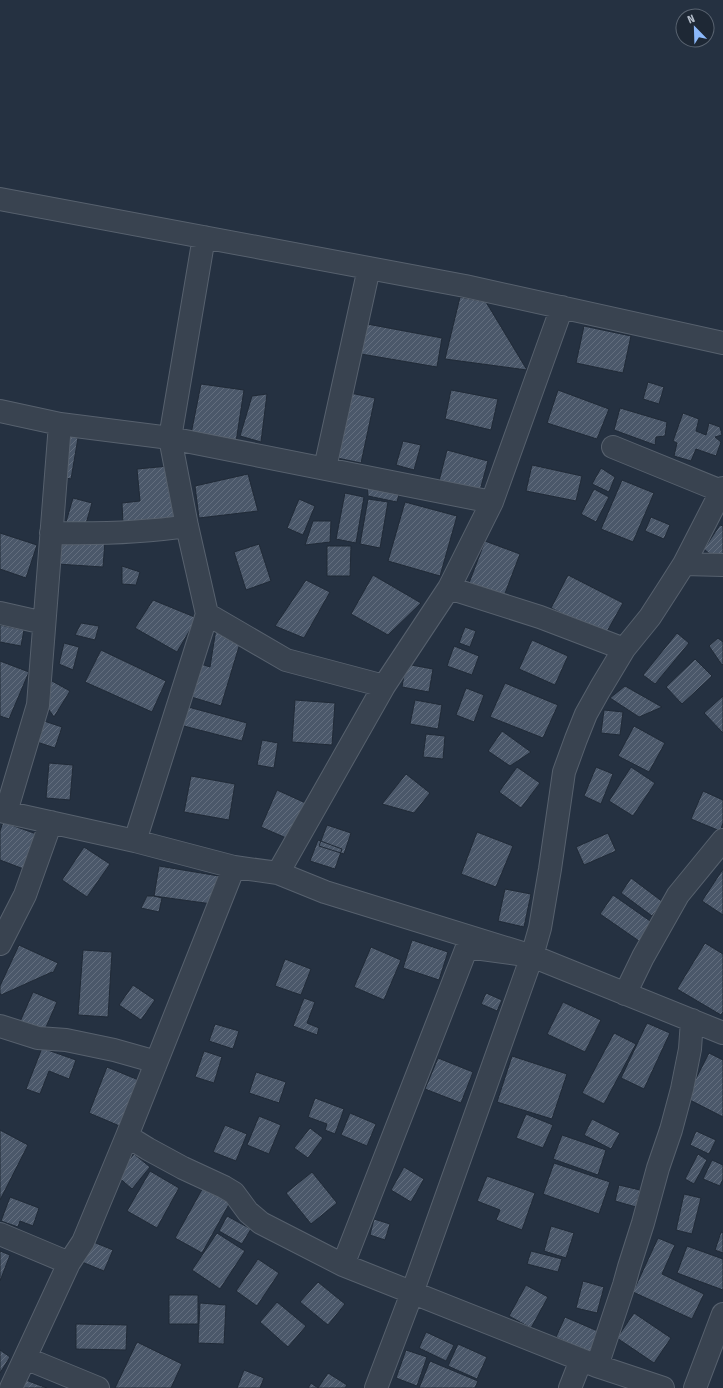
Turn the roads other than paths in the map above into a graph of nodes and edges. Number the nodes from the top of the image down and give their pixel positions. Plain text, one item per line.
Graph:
1 (0, 199) edge
2 (204, 237) junction
3 (369, 268) junction
4 (562, 307) junction
5 (723, 343) edge
6 (0, 411) edge
7 (60, 424) junction
8 (170, 438) junction
9 (613, 447) dead end
10 (325, 468) junction
11 (722, 489) edge
12 (492, 502) junction
13 (187, 526) junction
14 (51, 533) junction
15 (684, 564) junction
16 (723, 564) edge
17 (449, 588) junction
18 (0, 613) edge
19 (207, 614) junction
20 (44, 624) junction
21 (624, 649) junction
22 (384, 686) junction
23 (3, 812) edge
24 (51, 822) junction
25 (723, 840) edge
26 (135, 841) junction
27 (234, 867) junction
28 (278, 873) junction
29 (0, 944) edge
30 (532, 956) junction
31 (625, 994) junction
32 (692, 1020) junction
33 (0, 1026) edge
34 (723, 1033) edge
35 (155, 1066) junction
36 (127, 1136) junction
37 (0, 1234) edge
38 (69, 1263) junction
39 (343, 1265) junction
40 (412, 1293) junction
41 (723, 1314) edge
42 (25, 1358) junction
43 (589, 1362) junction
44 (11, 1388) edge
45 (98, 1388) edge
46 (376, 1388) edge
47 (570, 1388) edge
48 (663, 1388) edge
49 (695, 1388) edge

1 - 2 street
2 - 3 street
2 - 8 street
3 - 4 street
3 - 10 street
4 - 5 street
4 - 12 street
6 - 7 street
7 - 8 street
7 - 14 street
8 - 10 street
8 - 13 street
9 - 11 street
10 - 12 street
11 - 15 street
12 - 17 street
13 - 14 street
13 - 19 street
14 - 20 street
15 - 16 street
15 - 21 street
17 - 21 street
17 - 22 street
18 - 20 street
19 - 22 street
19 - 26 street
20 - 23 street
21 - 30 street
22 - 28 street
23 - 24 street
24 - 26 street
24 - 29 street
25 - 31 street
26 - 27 street
27 - 28 street
27 - 35 street
28 - 30 street
30 - 31 street
30 - 39 street
30 - 40 street
31 - 32 street
32 - 34 street
32 - 43 street
33 - 35 street
35 - 36 street
36 - 38 street
36 - 39 street
37 - 38 street
38 - 42 street
39 - 40 street
40 - 43 street
40 - 46 street
41 - 49 street
42 - 44 street
42 - 45 street
43 - 47 street
43 - 48 street

